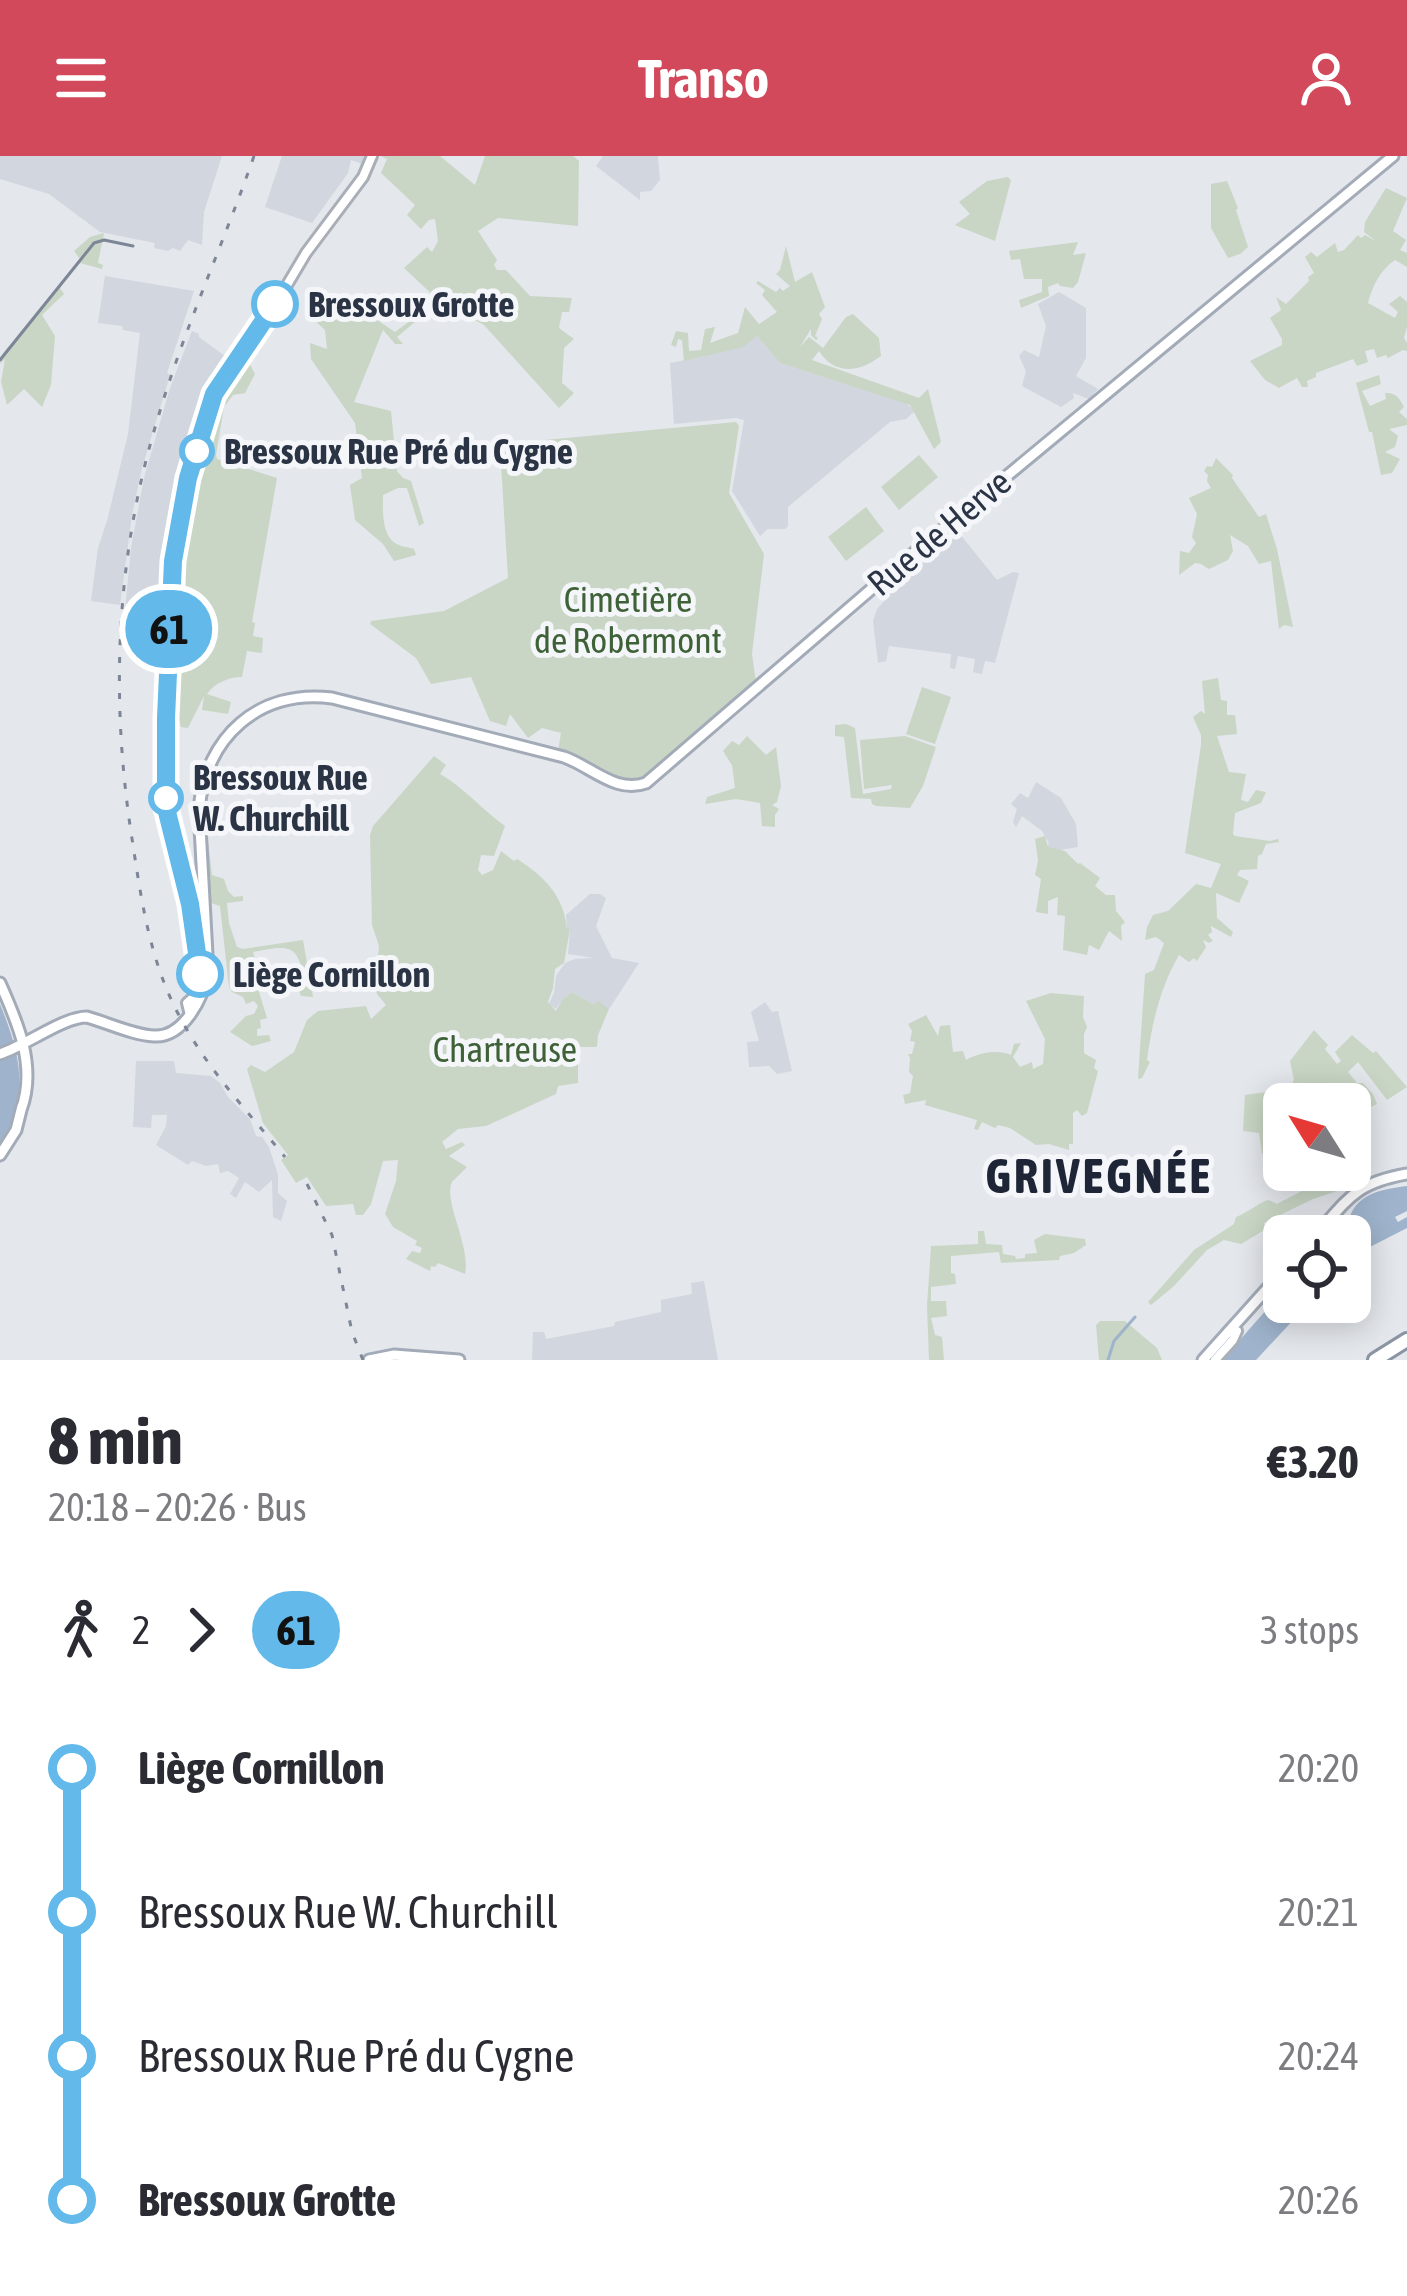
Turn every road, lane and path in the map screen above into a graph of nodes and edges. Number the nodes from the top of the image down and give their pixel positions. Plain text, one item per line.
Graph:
1 (1393, 156) edge
2 (370, 161) edge
3 (0, 986) edge
4 (190, 1015) junction
5 (20, 1046) junction
6 (0, 1054) edge
7 (0, 1155) edge
8 (1407, 1176) edge
9 (1335, 1215) edge
10 (1263, 1298) edge
11 (1263, 1299) edge
12 (1405, 1343) edge
13 (374, 1358) edge
14 (459, 1360) edge
15 (1209, 1360) edge
16 (1381, 1360) edge

1 - 4 main road, Rue de Herve
2 - 4 main road
3 - 5 main road
4 - 5 main road
5 - 6 main road
5 - 7 main road
8 - 9 main road
10 - 15 main road
11 - 15 main road
12 - 16 highway
13 - 14 main road

